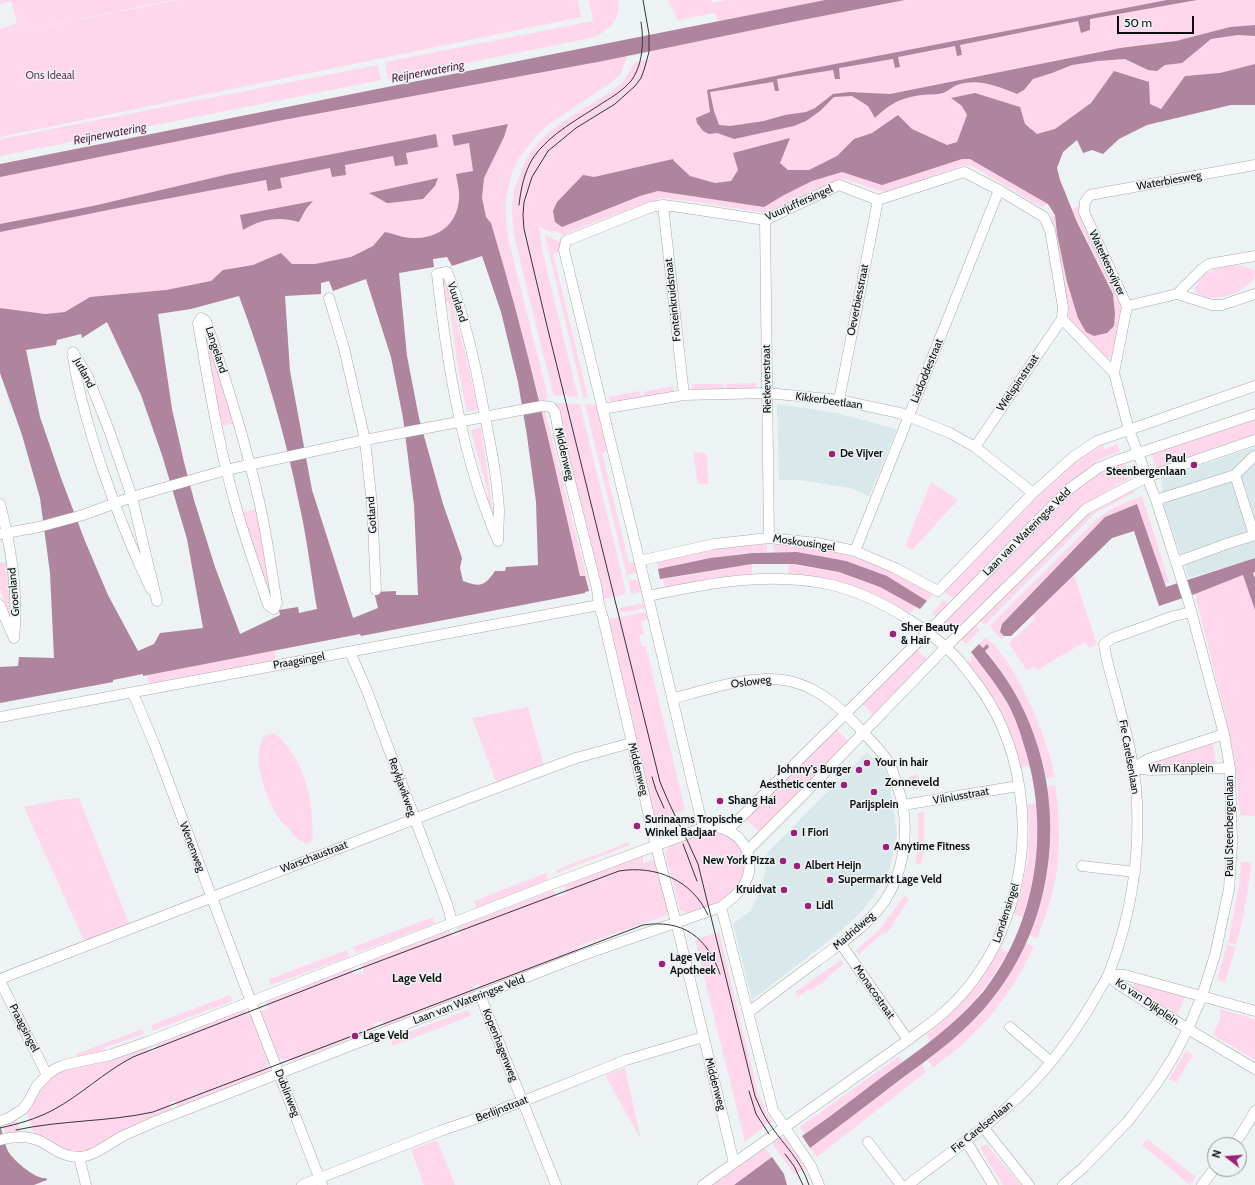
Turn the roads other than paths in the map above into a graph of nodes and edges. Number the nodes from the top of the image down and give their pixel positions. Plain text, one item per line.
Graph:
1 (1255, 166) edge
2 (998, 190) junction
3 (878, 200) junction
4 (1085, 202) joint
5 (663, 205) junction
6 (764, 220) junction
7 (1255, 256) edge
8 (1177, 294) junction
9 (1255, 294) edge
10 (329, 298) dead end
11 (1127, 306) junction
12 (1062, 319) junction
13 (1114, 373) junction
14 (1255, 386) edge
15 (767, 393) junction
16 (684, 396) junction
17 (839, 400) junction
18 (602, 408) junction
19 (1255, 414) edge
20 (909, 416) junction
21 (485, 417) junction
22 (460, 422) junction
23 (1129, 430) junction
24 (365, 440) junction
25 (1255, 440) edge
26 (975, 447) junction
27 (1138, 454) junction
28 (1255, 456) edge
29 (251, 465) junction
30 (226, 470) junction
31 (1234, 475) junction
32 (1147, 477) junction
33 (1033, 493) junction
34 (132, 497) junction
35 (1156, 500) junction
36 (114, 503) junction
37 (0, 504) edge
38 (4, 534) edge
39 (1255, 535) edge
40 (769, 538) junction
41 (855, 552) junction
42 (639, 561) junction
43 (1176, 562) junction
44 (376, 590) dead end
45 (938, 591) joint
46 (648, 596) junction
47 (0, 605) edge
48 (599, 605) junction
49 (1190, 607) junction
50 (928, 632) junction
51 (945, 648) junction
52 (350, 652) junction
53 (133, 693) junction
54 (672, 699) junction
55 (846, 713) junction
56 (0, 717) edge
57 (863, 732) junction
58 (1224, 734) junction
59 (632, 743) junction
60 (1133, 768) junction
61 (1230, 768) junction
62 (1018, 786) junction
63 (903, 805) junction
64 (414, 818) junction
65 (703, 828) junction
66 (728, 830) junction
67 (656, 846) junction
68 (748, 850) junction
69 (1082, 866) dead end
70 (1135, 872) junction
71 (211, 897) junction
72 (721, 907) junction
73 (452, 923) junction
74 (676, 923) junction
75 (841, 944) junction
76 (1108, 975) junction
77 (0, 980) edge
78 (480, 995) junction
79 (1202, 996) junction
80 (251, 1001) junction
81 (1255, 1011) edge
82 (749, 1012) junction
83 (1010, 1027) dead end
84 (1188, 1029) junction
85 (703, 1037) junction
86 (908, 1040) junction
87 (1051, 1062) junction
88 (1255, 1069) edge
89 (279, 1073) junction
90 (47, 1075) junction
91 (523, 1101) junction
92 (1255, 1111) edge
93 (0, 1122) edge
94 (785, 1126) junction
95 (983, 1127) junction
96 (1239, 1137) edge
97 (2, 1139) edge
98 (966, 1141) junction
99 (868, 1142) dead end
100 (79, 1157) junction
101 (734, 1163) junction
102 (1208, 1177) edge
103 (321, 1182) edge
104 (86, 1185) edge
105 (302, 1185) edge
106 (556, 1185) edge
107 (704, 1185) edge
108 (819, 1185) edge
109 (901, 1185) edge
110 (908, 1185) edge
111 (993, 1185) edge
112 (1030, 1185) edge
113 (1063, 1185) edge
114 (1202, 1185) edge

1 - 4 street, Waterbiesweg
2 - 3 street
2 - 12 street
2 - 20 street, Lisdoddestraat
3 - 6 street, Vuurjuffersingel
3 - 17 street, Oeverbiesstraat
4 - 11 street, Waterkersvijver
5 - 6 street, Vuurjuffersingel
5 - 16 street, Fonteinkruidstraat
5 - 18 street, Vuurjuffersingel
6 - 15 street, Rietkeverstraat
7 - 8 street
8 - 9 street
8 - 11 street
10 - 24 street, Gotland
11 - 13 street, Waterkersvijver
12 - 13 street, Waterkersvijver
12 - 26 street, Wielspinstraat
13 - 23 street, Waterkersvijver
14 - 23 street, Laan van Wateringse Veld
15 - 16 street, Kikkerbeetlaan
15 - 17 street, Kikkerbeetlaan
15 - 40 street, Rietkeverstraat
16 - 18 street, Kikkerbeetlaan
17 - 20 street, Kikkerbeetlaan
18 - 42 street
19 - 27 street, Laan van Wateringse Veld
20 - 26 street, Kikkerbeetlaan
20 - 41 street, Lisdoddestraat
21 - 22 street
21 - 22 street, Vuurland
21 - 22 street, Vuurland
21 - 48 street, Middenweg
22 - 24 street
23 - 27 street, Waterkersvijver
23 - 33 street, Laan van Wateringse Veld
24 - 29 street
24 - 44 street, Gotland
25 - 32 street
26 - 33 street, Kikkerbeetlaan
27 - 32 street, Paul Steenbergenlaan
27 - 50 street, Laan van Wateringse Veld
28 - 31 street
29 - 30 street
29 - 30 street, Langeland
29 - 30 street, Langeland
30 - 34 street
31 - 35 street
31 - 39 street
32 - 35 street, Paul Steenbergenlaan
32 - 51 street
33 - 45 street, Laan van Wateringse Veld
34 - 36 street
34 - 36 street, Jutland
34 - 36 street, Jutland
35 - 43 street, Paul Steenbergenlaan
36 - 38 street
37 - 38 street, Groenland
38 - 47 street, Groenland
39 - 43 street
40 - 41 street, Moskousingel
40 - 42 street, Moskousingel
41 - 45 street, Moskousingel
42 - 46 street
43 - 49 street, Paul Steenbergenlaan
46 - 50 street
46 - 54 street
48 - 52 street, Praagsingel
48 - 59 street, Middenweg
49 - 58 street, Paul Steenbergenlaan
49 - 60 street, Fie Carelsenlaan
50 - 51 street
50 - 55 street, Laan van Wateringse Veld
51 - 57 street
51 - 62 street, Londensingel
52 - 53 street, Praagsingel
52 - 64 street, Reykjavikweg
53 - 56 street, Praagsingel
53 - 71 street, Wenenweg
54 - 55 street, Osloweg
54 - 65 street
55 - 57 street
55 - 66 street, Laan van Wateringse Veld
57 - 63 street, Madridweg
57 - 68 street
58 - 60 street, Wim Kanplein
58 - 61 street, Paul Steenbergenlaan
59 - 64 street, Warschaustraat
59 - 67 street, Middenweg
60 - 61 street, Wim Kanplein
60 - 70 street, Fie Carelsenlaan
61 - 79 street, Paul Steenbergenlaan
62 - 63 street, Vilniusstraat
62 - 86 street, Londensingel
63 - 75 street, Madridweg
64 - 71 street, Warschaustraat
64 - 73 street, Reykjavikweg
65 - 66 street
65 - 67 street
66 - 68 street
67 - 73 street
67 - 74 street, Middenweg
68 - 72 street, Laan van Wateringse Veld
69 - 70 street
70 - 76 street, Fie Carelsenlaan
71 - 77 street, Warschaustraat
71 - 80 street, Wenenweg
72 - 74 street, Laan van Wateringse Veld
72 - 82 street
73 - 80 street
74 - 78 street, Laan van Wateringse Veld
74 - 85 street, Middenweg
75 - 82 street, Madridweg
75 - 86 street, Monacostraat
76 - 79 street, Ko van Dijkplein
76 - 84 street, Ko van Dijkplein
76 - 87 street, Fie Carelsenlaan
77 - 90 street, Praagsingel
78 - 89 street, Laan van Wateringse Veld
78 - 91 street, Kopenhagenweg
79 - 81 street, Ko van Dijkplein
79 - 84 street, Paul Steenbergenlaan
80 - 89 street, Dublinweg
80 - 90 street
82 - 94 street
83 - 87 street
84 - 88 street, Ko van Dijkplein
84 - 113 street, Paul Steenbergenlaan
85 - 91 street, Berlijnstraat
85 - 101 street, Middenweg
86 - 94 street, Londensingel
87 - 95 street, Fie Carelsenlaan
89 - 100 street, Laan van Wateringse Veld
89 - 103 street, Dublinweg
90 - 93 street
91 - 103 street, Berlijnstraat
91 - 106 street, Kopenhagenweg
92 - 96 street
94 - 101 street
94 - 108 street
95 - 98 street, Fie Carelsenlaan
95 - 112 street
97 - 100 street, Laan van Wateringse Veld
98 - 110 street, Fie Carelsenlaan
98 - 111 street
99 - 109 street
100 - 104 street
101 - 107 street
102 - 114 street
103 - 105 street, Berlijnstraat

